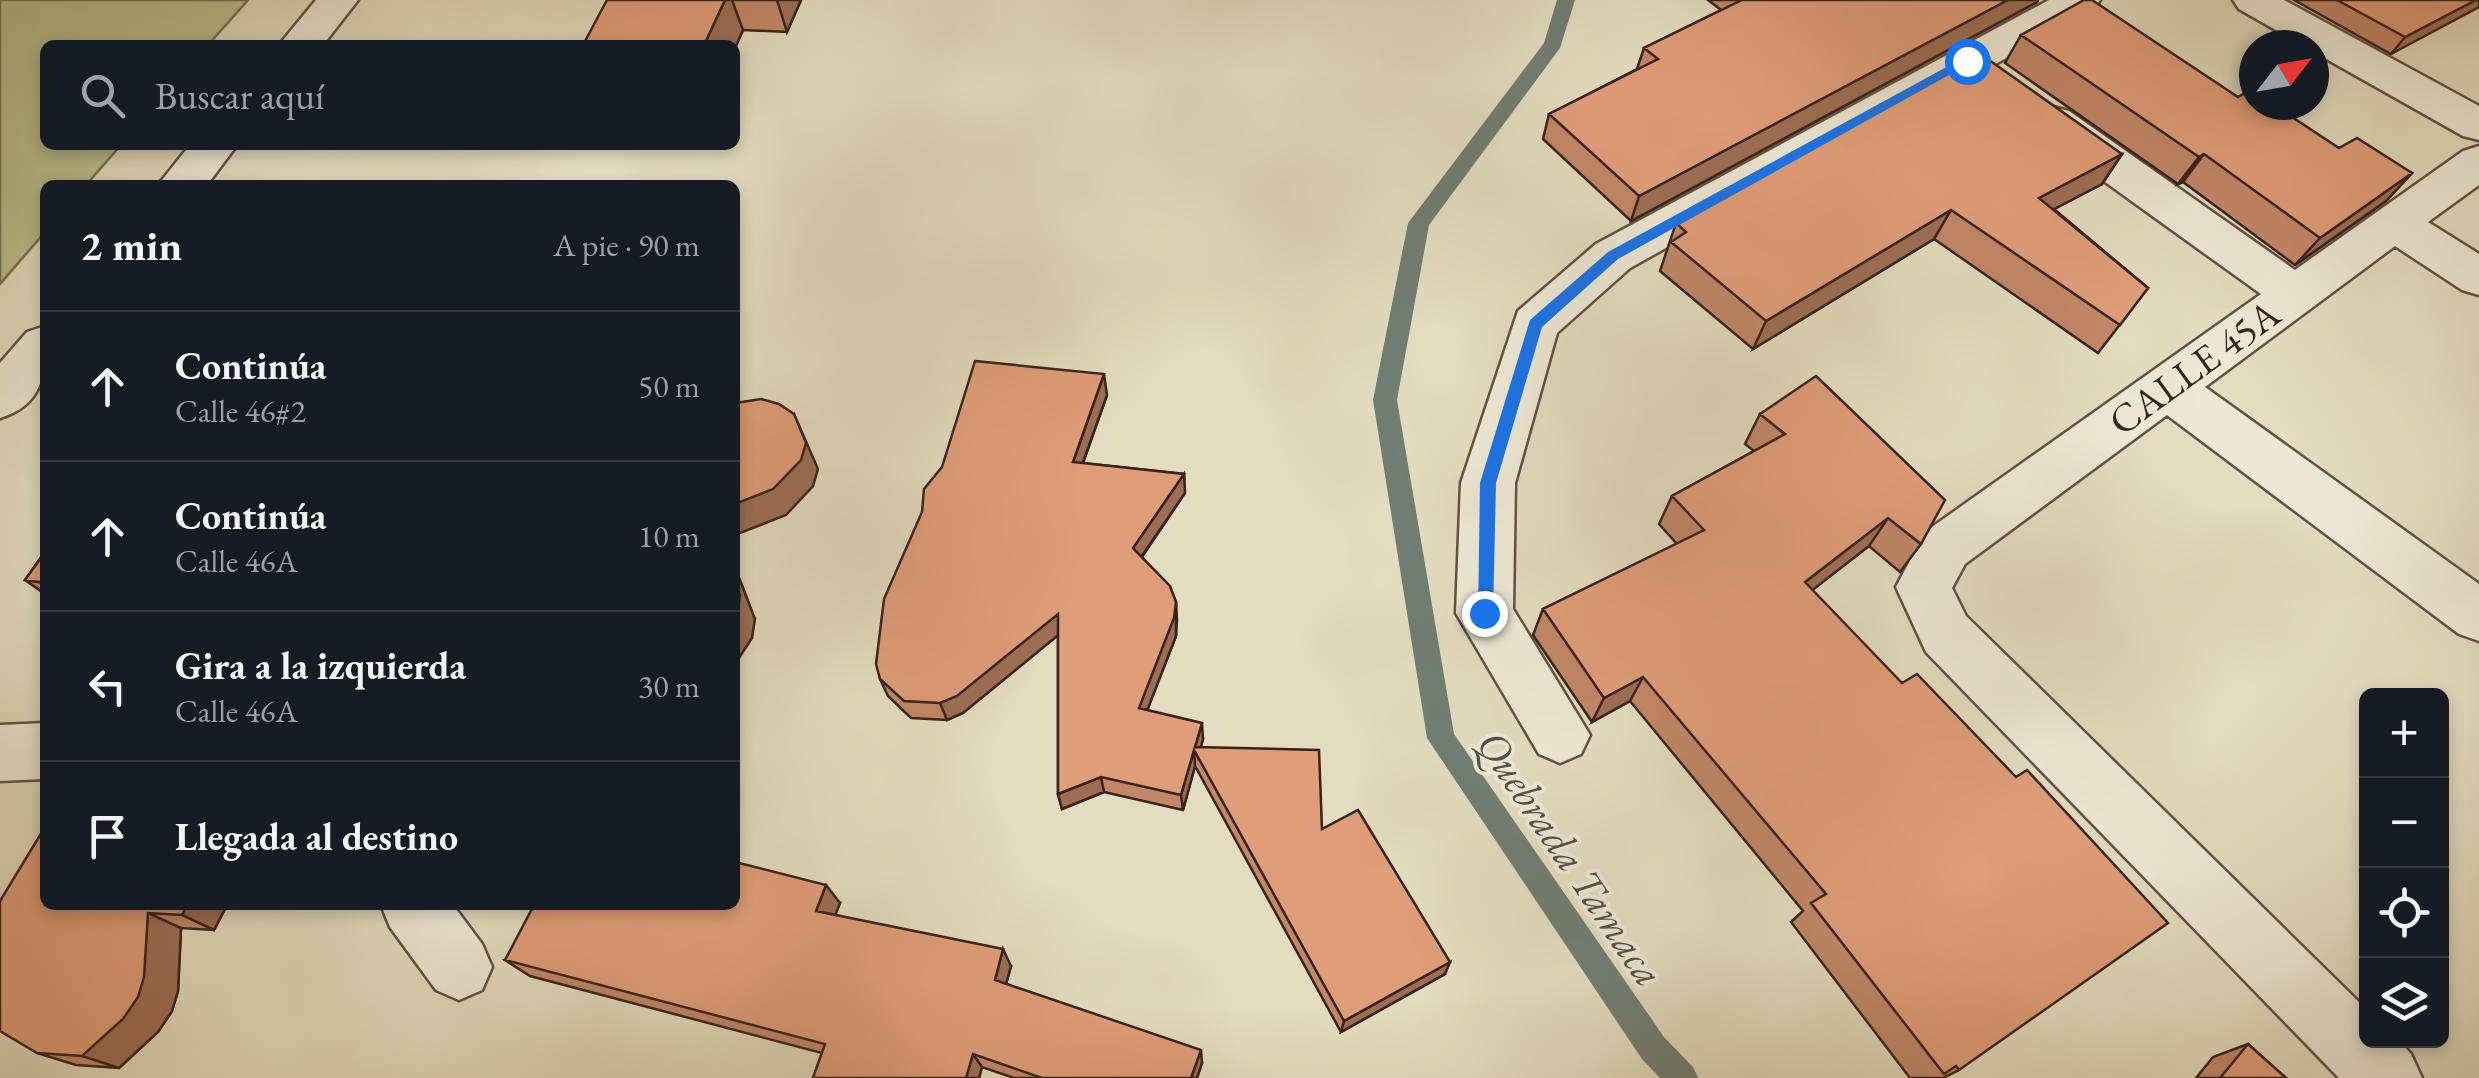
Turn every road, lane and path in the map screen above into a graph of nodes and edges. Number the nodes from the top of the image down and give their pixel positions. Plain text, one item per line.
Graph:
1 (338, 0) edge
2 (2080, 0) edge
3 (2253, 0) edge
4 (304, 40) edge
5 (1993, 80) junction
6 (2479, 125) edge
7 (211, 150) edge
8 (2479, 162) edge
9 (185, 180) edge
10 (2394, 223) junction
11 (2479, 278) edge
12 (2294, 294) junction
13 (40, 351) edge
14 (2166, 387) junction
15 (0, 398) edge
16 (2479, 616) edge
17 (1560, 734) dead end
18 (40, 750) edge
19 (0, 753) edge
20 (417, 910) edge
21 (459, 967) dead end
22 (2387, 1078) edge

1 - 4 street
2 - 5 street
3 - 6 street
5 - 12 street
5 - 17 street
7 - 9 street
8 - 10 street, CALLE 45A
10 - 11 street
10 - 12 street, CALLE 45A
12 - 14 street, CALLE 45A
13 - 15 street
14 - 16 street
14 - 22 street, CALLE 45A
18 - 19 street
20 - 21 street

